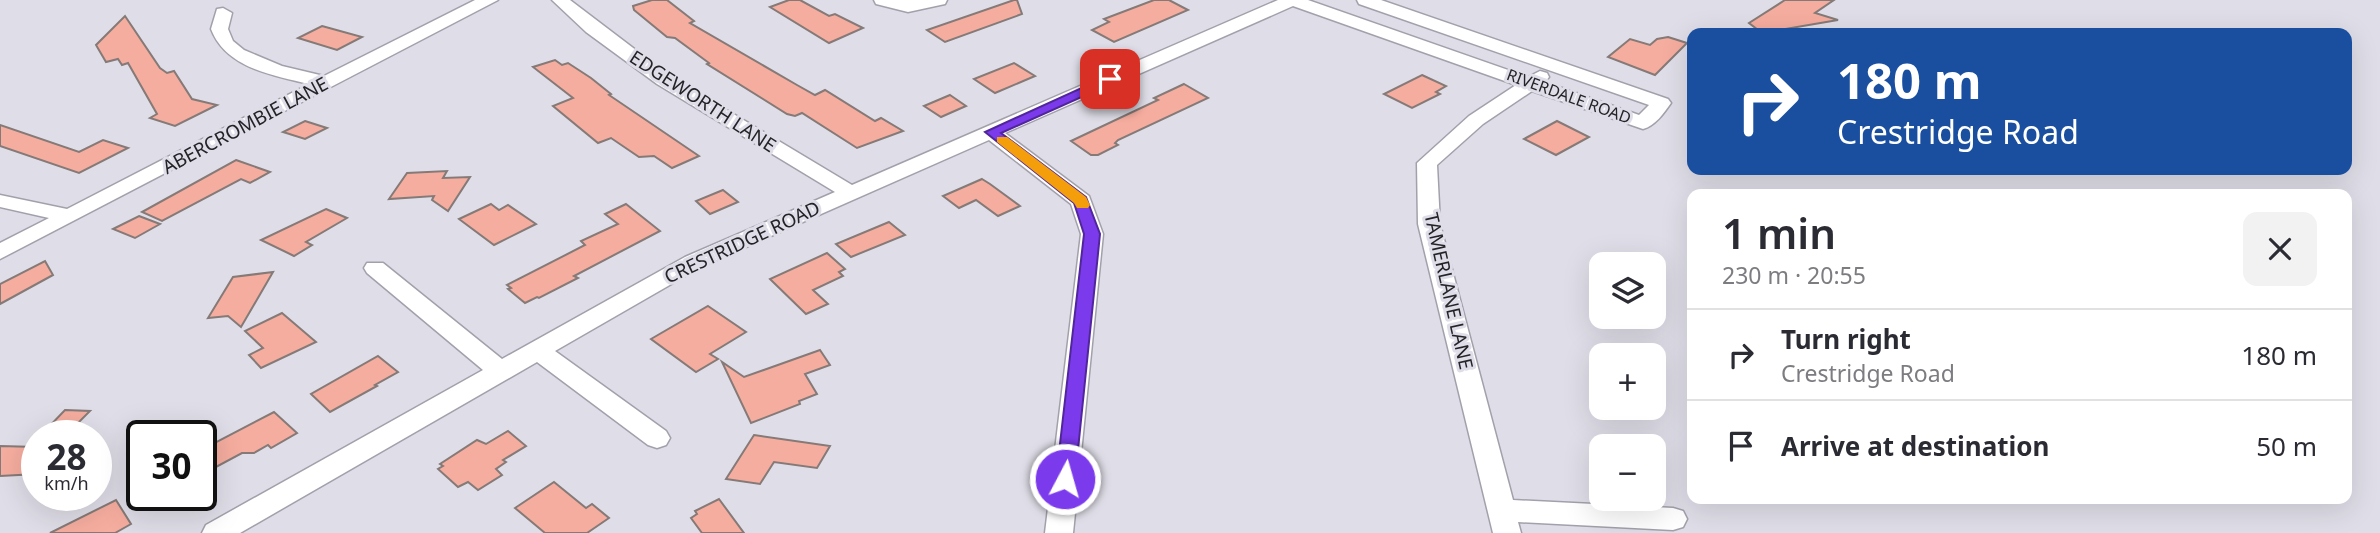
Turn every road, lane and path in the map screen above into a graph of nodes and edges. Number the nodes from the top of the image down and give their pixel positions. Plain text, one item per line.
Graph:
1 (490, 0) edge
2 (561, 0) edge
3 (882, 0) edge
4 (939, 0) edge
5 (1292, 0) edge
6 (1365, 0) edge
7 (223, 13) dead end
8 (1554, 65) junction
9 (327, 82) junction
10 (1532, 82) junction
11 (992, 132) junction
12 (851, 193) junction
13 (0, 201) edge
14 (71, 216) junction
15 (0, 252) edge
16 (375, 268) dead end
17 (536, 349) junction
18 (499, 370) junction
19 (657, 438) dead end
20 (1673, 519) dead end
21 (1505, 522) edge
22 (216, 533) edge
23 (1059, 533) edge

1 - 9 street, ABERCROMBIE LANE
2 - 12 street, EDGEWORTH LANE
3 - 4 street
5 - 10 street, RIVERDALE ROAD
5 - 11 street, CRESTRIDGE ROAD
6 - 8 street, RIVERDALE ROAD
7 - 9 street
8 - 10 street, TAMERLANE LANE
8 - 10 street, RIVERDALE ROAD
9 - 14 street, ABERCROMBIE LANE
10 - 21 street, TAMERLANE LANE
11 - 12 street, CRESTRIDGE ROAD
11 - 23 street
12 - 17 street, CRESTRIDGE ROAD
13 - 14 street
14 - 15 street, ABERCROMBIE LANE
16 - 18 street
17 - 18 street, CRESTRIDGE ROAD
17 - 19 street
18 - 22 street, CRESTRIDGE ROAD
20 - 21 street

